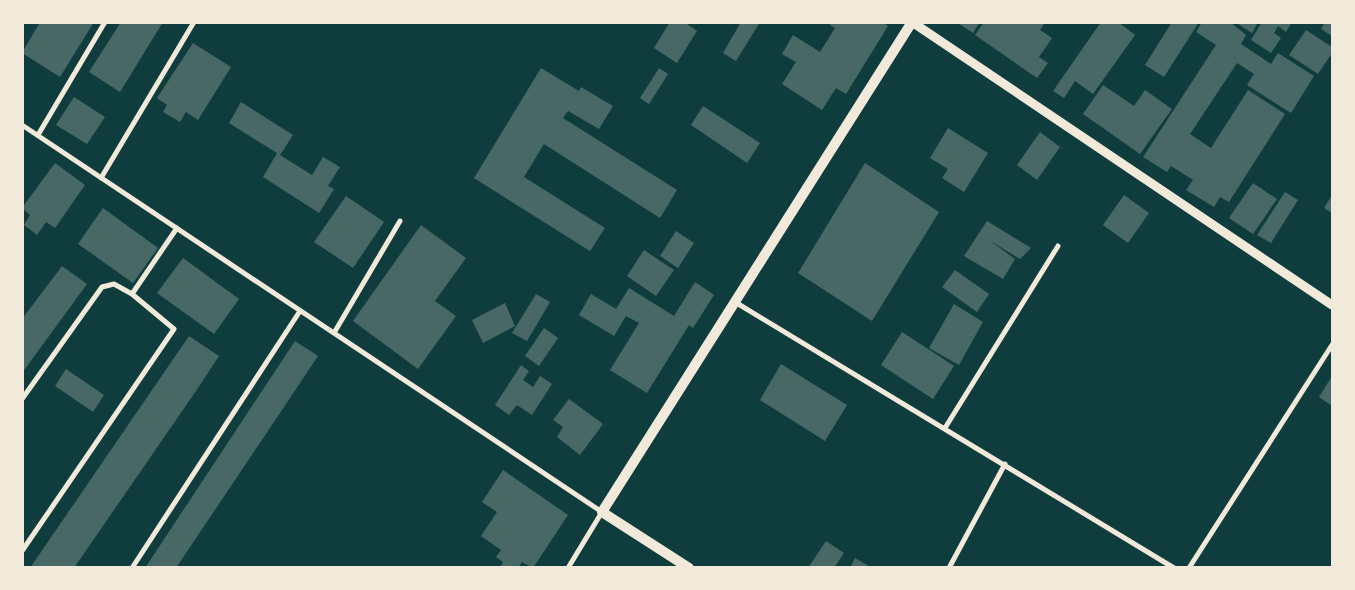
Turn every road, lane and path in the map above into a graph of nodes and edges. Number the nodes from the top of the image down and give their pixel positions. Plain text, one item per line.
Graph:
1 (104, 22) edge
2 (194, 22) edge
3 (912, 22) edge
4 (22, 125) edge
5 (38, 136) junction
6 (101, 178) junction
7 (400, 221) dead end
8 (177, 228) junction
9 (1058, 246) dead end
10 (132, 294) junction
11 (735, 302) junction
12 (1332, 305) edge
13 (300, 311) junction
14 (334, 333) junction
15 (1332, 345) edge
16 (22, 399) edge
17 (945, 428) junction
18 (1004, 464) junction
19 (602, 512) junction
20 (22, 551) edge
21 (132, 568) edge
22 (568, 568) edge
23 (689, 568) edge
24 (949, 568) edge
25 (1174, 568) edge
26 (1189, 568) edge

1 - 5 street
2 - 6 street
3 - 11 main road
3 - 12 street
4 - 5 street
5 - 6 street
6 - 8 street
7 - 14 street
8 - 10 street
8 - 13 street
9 - 17 street
10 - 16 street
10 - 20 street
11 - 17 street
11 - 19 main road
13 - 14 street
13 - 21 street
14 - 19 street
15 - 26 street
17 - 18 street
18 - 24 street
18 - 25 street
19 - 22 street
19 - 23 main road

